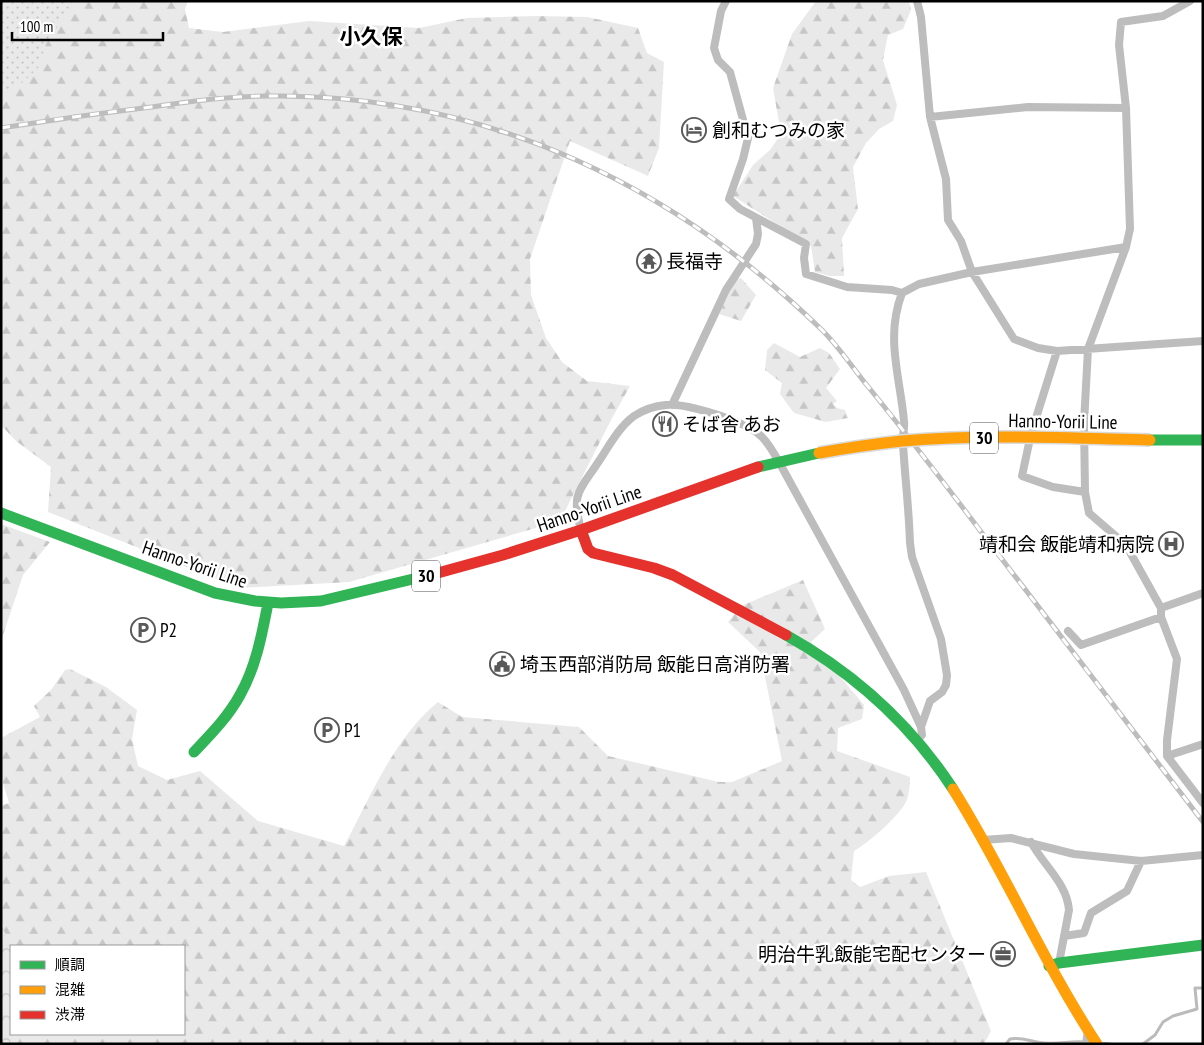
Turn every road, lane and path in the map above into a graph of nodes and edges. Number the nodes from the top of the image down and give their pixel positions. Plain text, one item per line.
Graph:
1 (726, 1) edge
2 (917, 1) edge
3 (1190, 1) edge
4 (1126, 108) junction
5 (930, 117) junction
6 (756, 218) junction
7 (1126, 247) junction
8 (972, 272) junction
9 (902, 293) junction
10 (1203, 341) edge
11 (1088, 349) junction
12 (1057, 351) junction
13 (672, 405) junction
14 (1203, 440) edge
15 (779, 462) junction
16 (1084, 492) junction
17 (1, 513) edge
18 (581, 530) junction
19 (1203, 593) edge
20 (268, 603) junction
21 (1161, 608) junction
22 (1161, 617) junction
23 (1068, 631) dead end
24 (921, 727) junction
25 (917, 740) junction
26 (1203, 744) edge
27 (194, 752) dead end
28 (1167, 756) junction
29 (1203, 803) edge
30 (983, 840) junction
31 (1031, 842) junction
32 (1203, 855) edge
33 (1141, 861) junction
34 (1064, 936) junction
35 (1203, 945) edge
36 (1054, 965) junction
37 (1088, 1030) junction
38 (1086, 1044) edge
39 (1097, 1044) edge

1 - 6 street
2 - 5 street
3 - 4 street
4 - 5 street
4 - 7 street
5 - 8 street
6 - 9 street
6 - 13 street
7 - 8 street
7 - 11 street
8 - 9 street
8 - 12 street
9 - 24 street
10 - 11 street
11 - 12 street
11 - 16 street
12 - 16 street
13 - 15 street
13 - 18 street
14 - 15 main road, Hanno-Yorii Line / 30, bridge
15 - 18 main road, Hanno-Yorii Line / 30
15 - 24 street
16 - 21 street
17 - 20 main road, Hanno-Yorii Line / 30
18 - 20 main road, Hanno-Yorii Line / 30
18 - 25 main road
19 - 21 street
20 - 27 main road
21 - 22 street
22 - 23 street
22 - 28 street
24 - 25 street
25 - 30 main road
26 - 28 street
28 - 29 street
30 - 31 street
30 - 36 main road
31 - 33 street
31 - 34 street
32 - 33 street
33 - 34 street
34 - 36 street
35 - 36 main road
36 - 37 main road
37 - 38 street
37 - 39 main road

